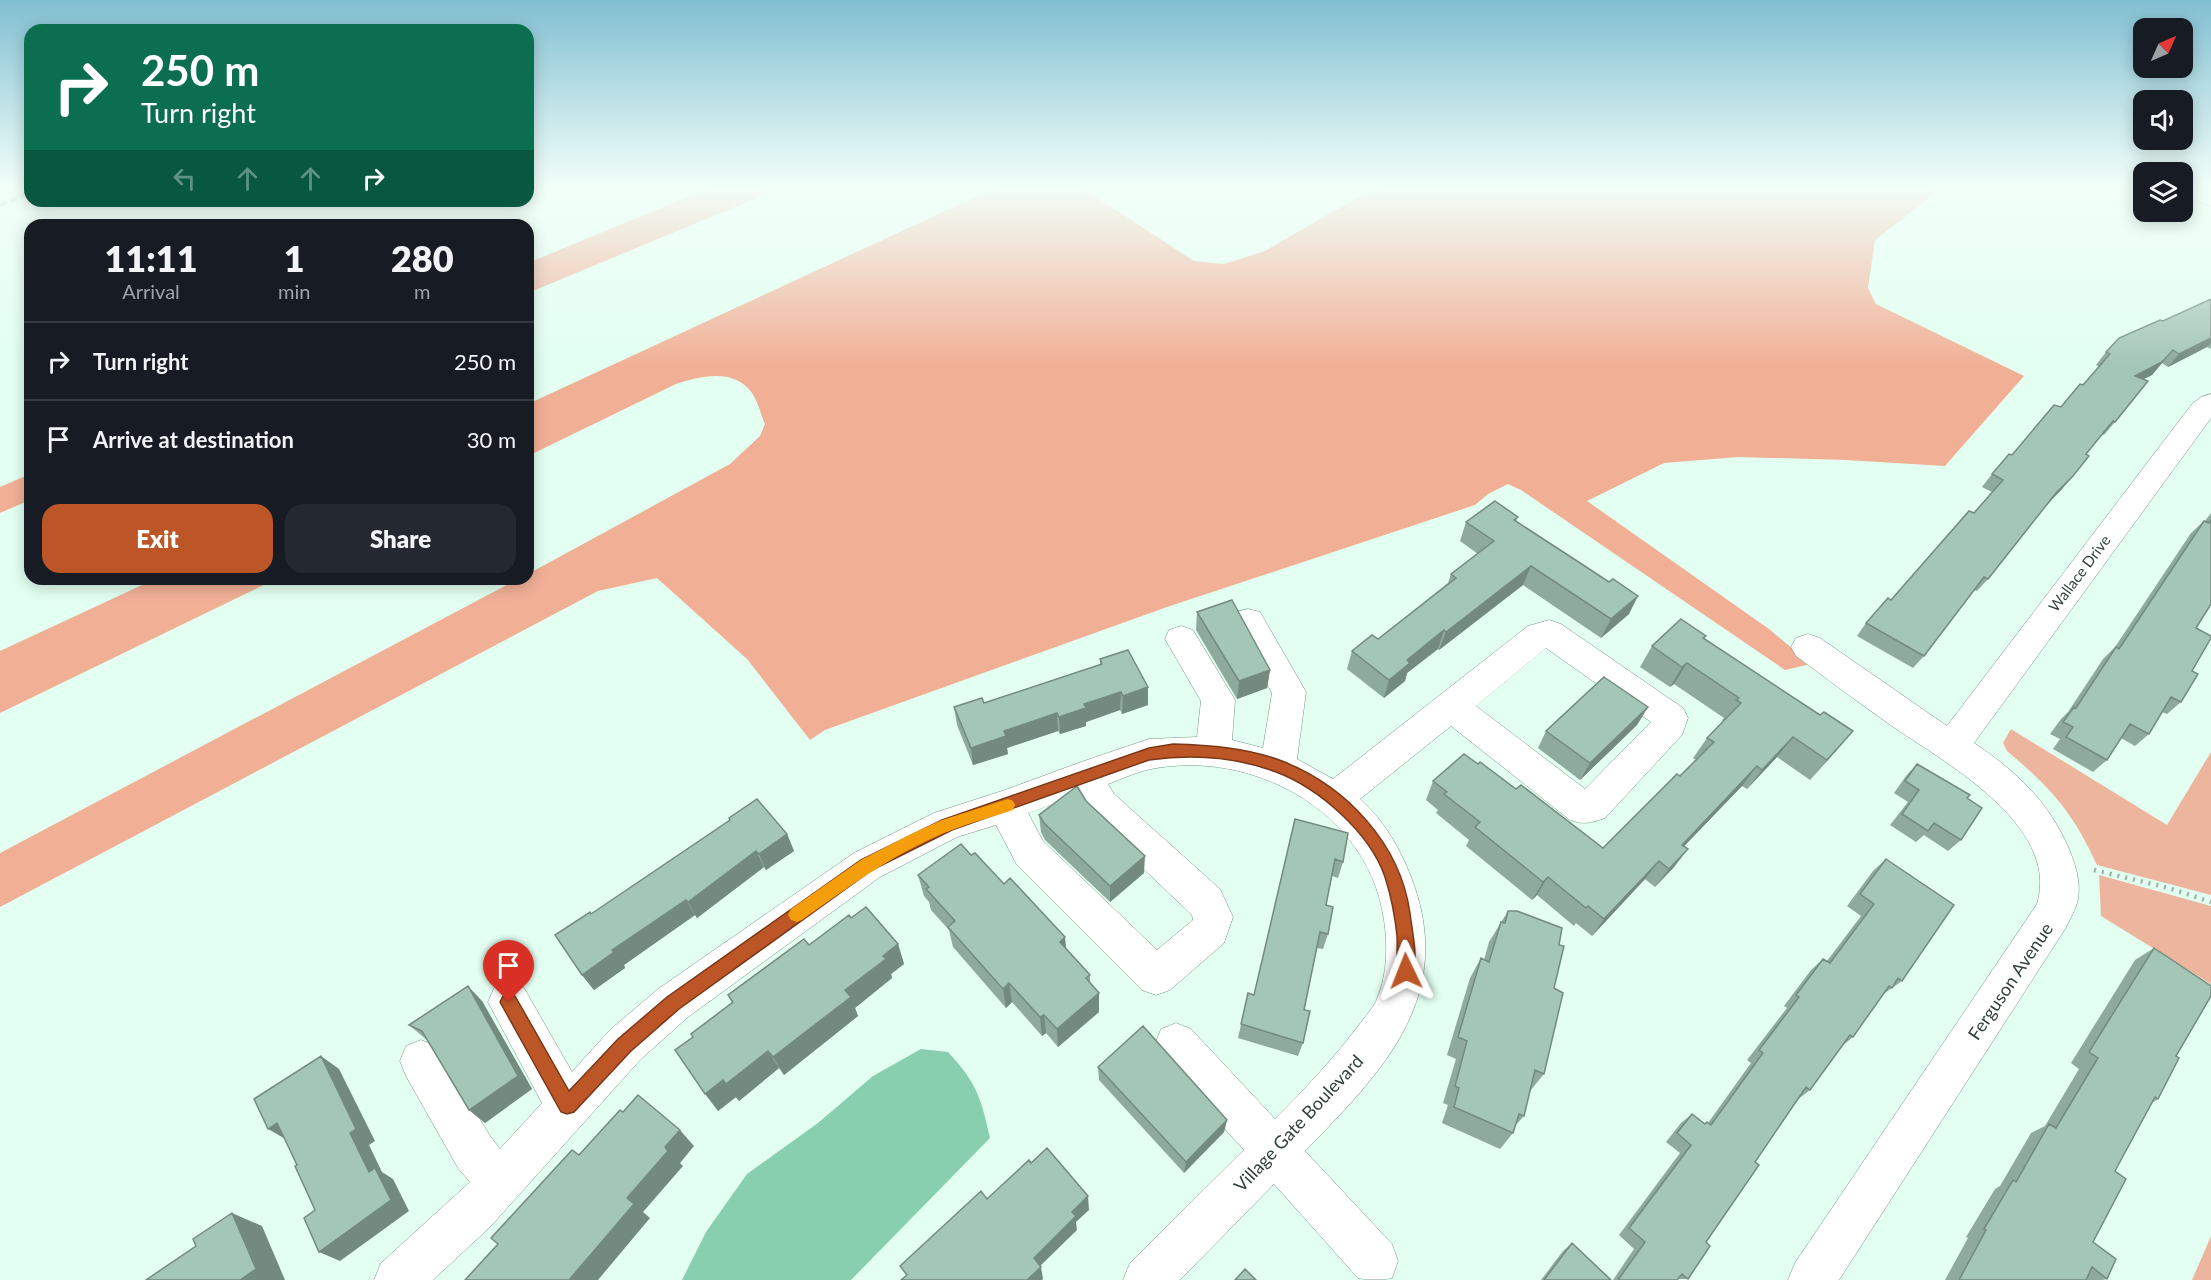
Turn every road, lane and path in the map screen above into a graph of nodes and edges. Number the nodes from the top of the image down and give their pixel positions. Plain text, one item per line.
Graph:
1 (2211, 403) edge
2 (2200, 432) edge
3 (1248, 621) dead end
4 (1181, 639) dead end
5 (1809, 647) dead end
6 (1451, 706) junction
7 (1952, 747) junction
8 (1213, 751) junction
9 (1278, 766) junction
10 (1084, 776) junction
11 (1334, 799) junction
12 (1005, 806) junction
13 (2094, 870) dead end
14 (2211, 902) edge
15 (509, 1002) dead end
16 (1176, 1044) dead end
17 (421, 1061) dead end
18 (567, 1106) junction
19 (1274, 1151) junction
20 (499, 1182) junction
21 (1375, 1261) dead end
22 (398, 1280) edge
23 (1147, 1280) edge
24 (1812, 1280) edge

1 - 2 street, Wallace Drive
2 - 7 street, Wallace Drive
3 - 9 street
4 - 8 street
5 - 7 street, Ferguson Avenue
6 - 6 street
6 - 11 street
7 - 24 street, Ferguson Avenue
8 - 9 street, Village Gate Boulevard
8 - 10 street, Village Gate Boulevard
9 - 11 street, Village Gate Boulevard
10 - 12 street, Village Gate Boulevard
10 - 12 street
11 - 19 street, Village Gate Boulevard
12 - 18 street, Village Gate Boulevard
13 - 14 path
15 - 18 street
16 - 19 street
17 - 20 street
18 - 20 street, Village Gate Boulevard
19 - 21 street
19 - 23 street, Village Gate Boulevard
20 - 22 street, Village Gate Boulevard

